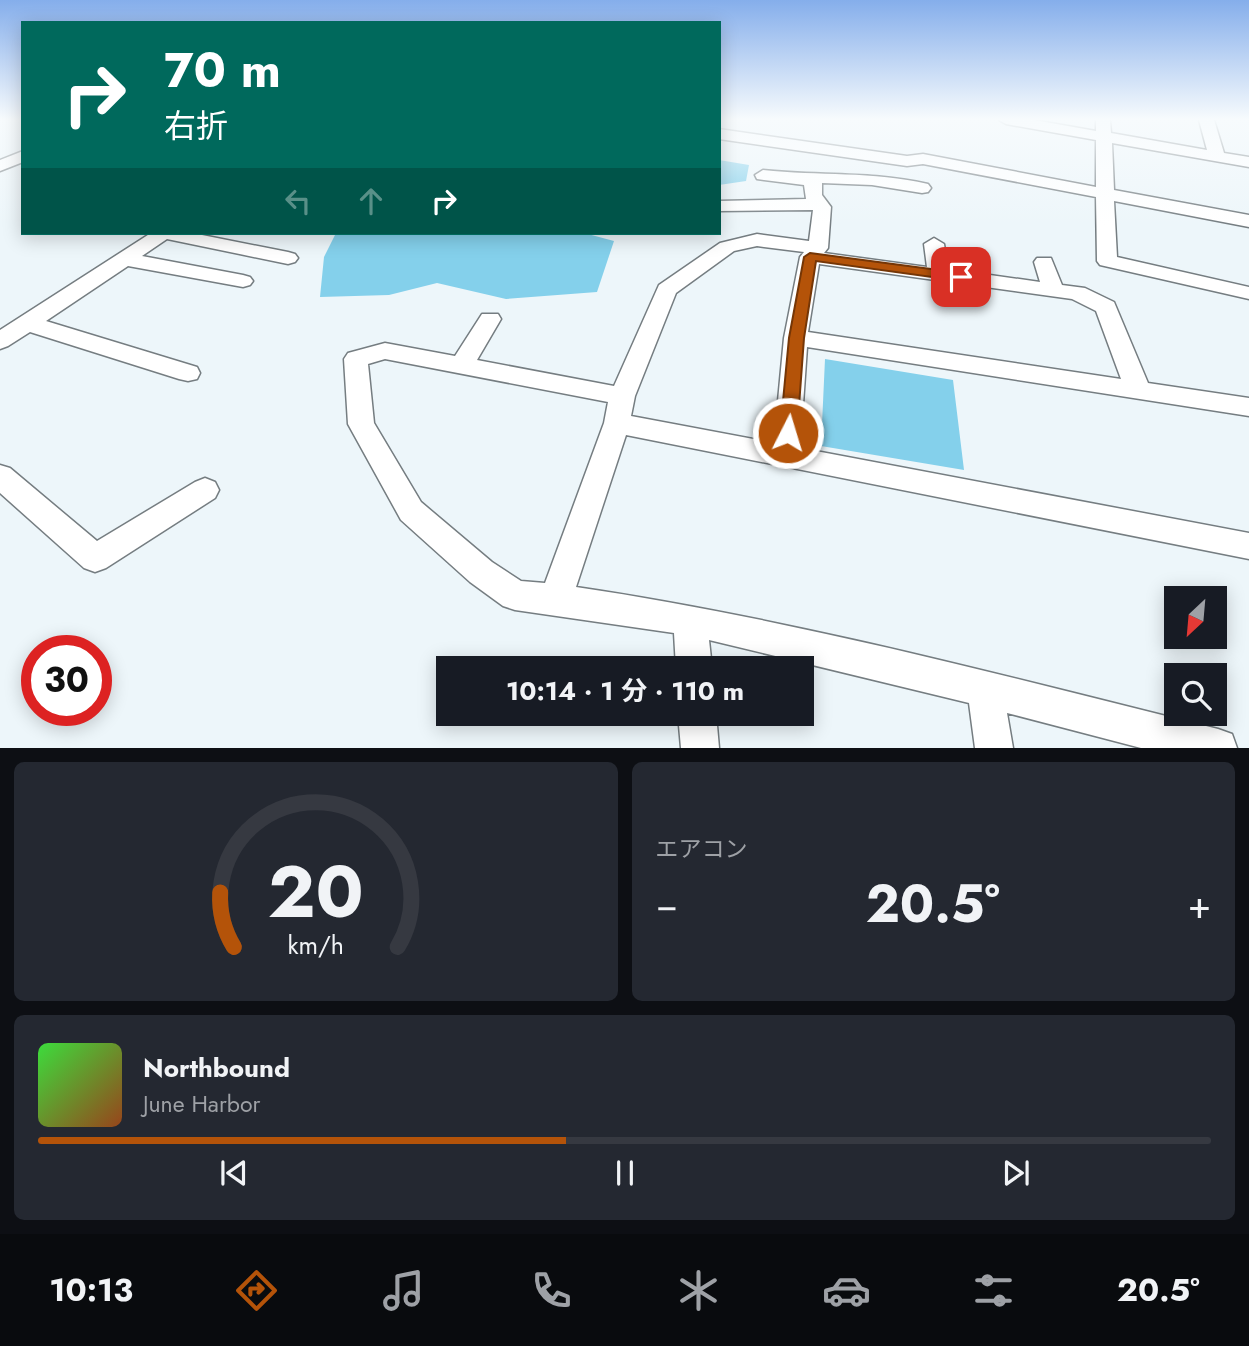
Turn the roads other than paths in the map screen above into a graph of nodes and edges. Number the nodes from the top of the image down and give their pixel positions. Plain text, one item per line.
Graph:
1 (865, 155) edge
2 (1105, 155) edge
3 (1212, 155) edge
4 (1217, 156) joint
5 (1249, 162) edge
6 (763, 175) dead end
7 (814, 181) junction
8 (922, 188) dead end
9 (1107, 194) junction
10 (820, 204) junction
11 (721, 206) edge
12 (1249, 221) edge
13 (161, 235) edge
14 (174, 235) edge
15 (934, 244) dead end
16 (814, 252) junction
17 (288, 258) dead end
18 (123, 260) junction
19 (1044, 262) dead end
20 (938, 274) junction
21 (243, 281) dead end
22 (1054, 290) junction
23 (1249, 293) edge
24 (491, 319) dead end
25 (27, 323) junction
26 (796, 338) junction
27 (0, 341) edge
28 (461, 366) junction
29 (188, 373) dead end
30 (1138, 390) junction
31 (1249, 407) edge
32 (620, 410) junction
33 (786, 456) junction
34 (0, 476) edge
35 (205, 490) dead end
36 (1249, 547) edge
37 (555, 599) junction
38 (690, 620) junction
39 (693, 656) edge
40 (985, 689) junction
41 (698, 726) edge
42 (699, 747) edge
43 (994, 747) edge
44 (1218, 747) edge

1 - 9 street
2 - 9 street
3 - 4 street
4 - 5 street
6 - 7 street
7 - 8 street
7 - 10 street
9 - 12 street
9 - 23 street
10 - 11 street
10 - 16 street
13 - 18 street
14 - 17 street
15 - 20 street
16 - 20 street
16 - 26 street
16 - 32 street
18 - 21 street
18 - 25 street
19 - 22 street
20 - 22 street
22 - 30 street
24 - 28 street
25 - 27 street
25 - 29 street
26 - 30 street
26 - 33 street
28 - 32 street
28 - 37 street
30 - 31 street
32 - 33 street
32 - 37 street
33 - 36 street
34 - 35 street
37 - 38 street
38 - 39 street
38 - 40 street
40 - 43 street
40 - 44 street
41 - 42 street

